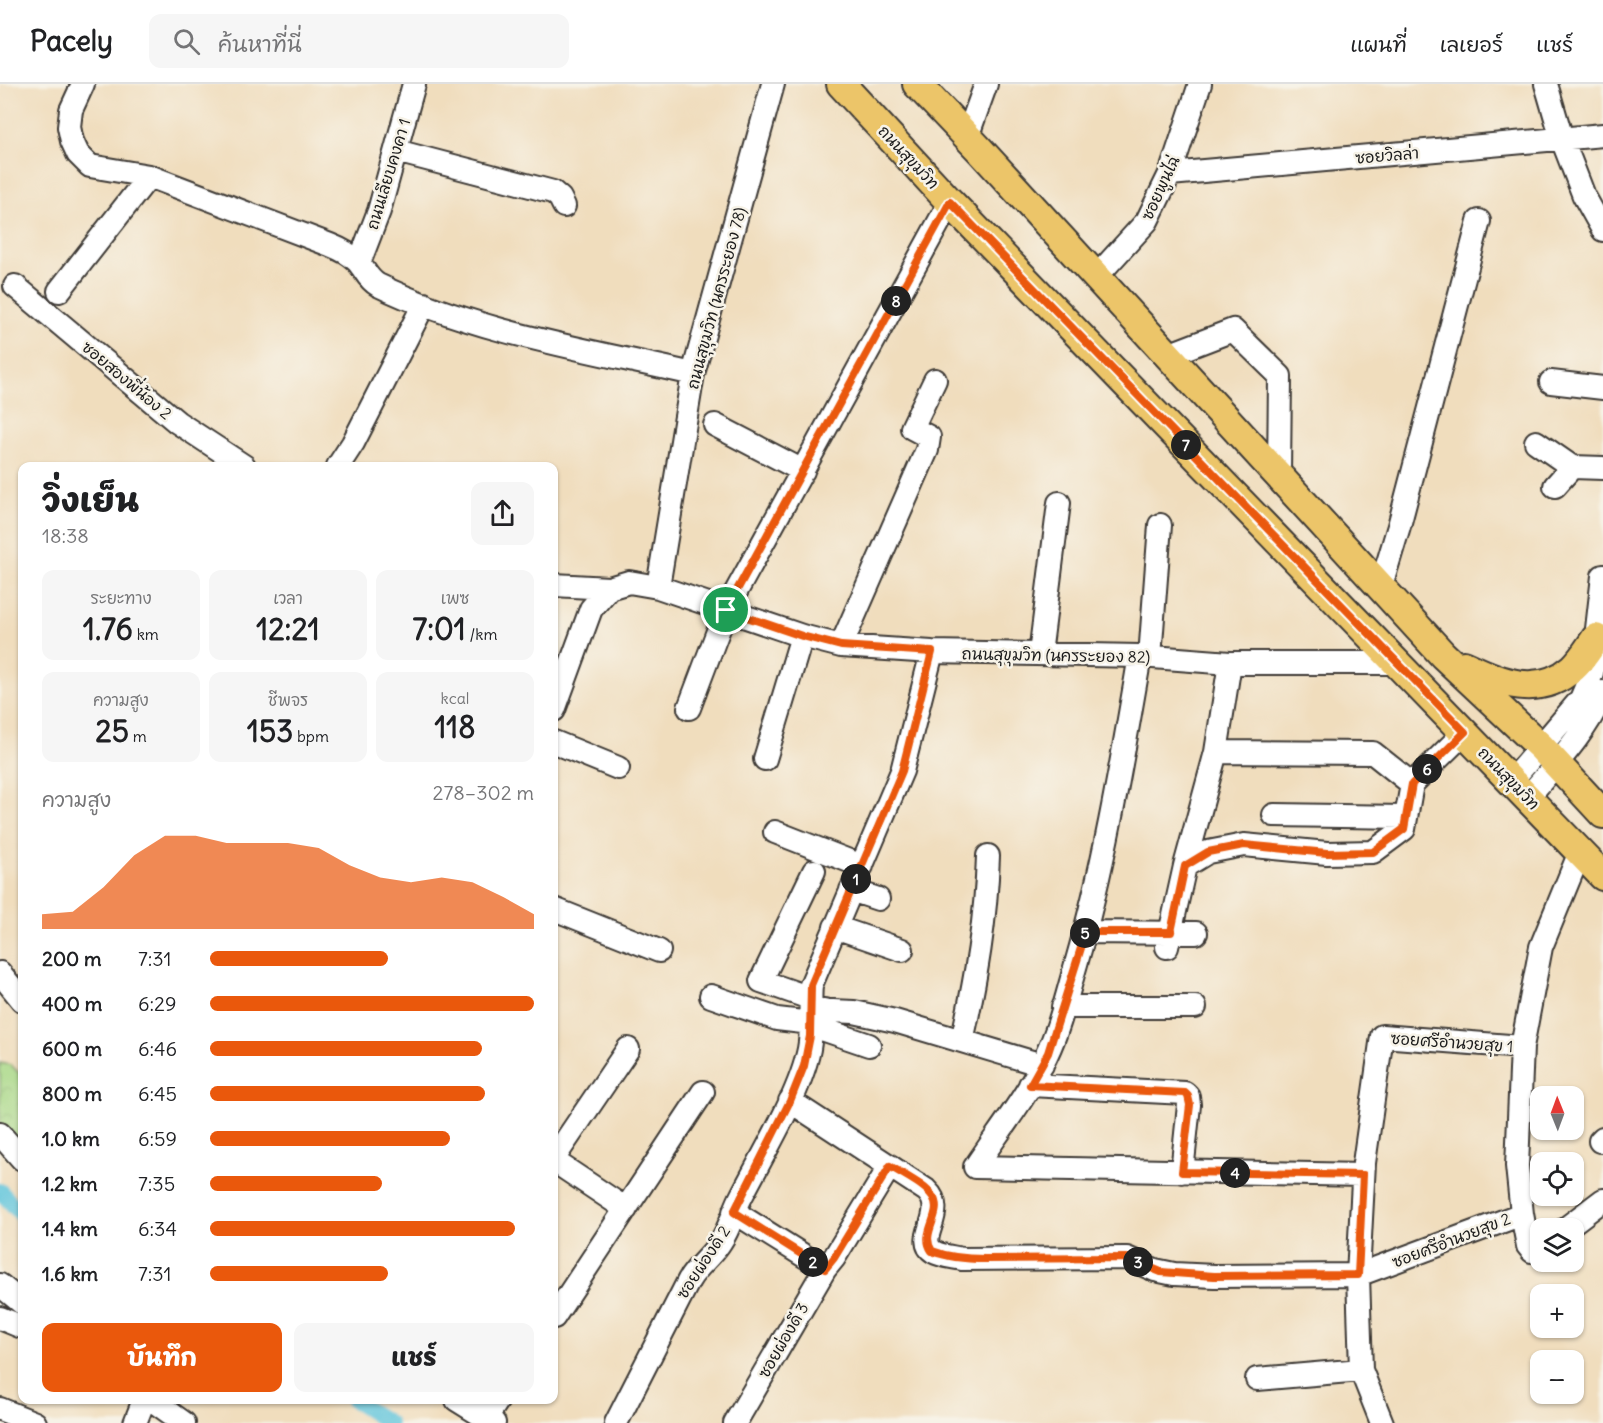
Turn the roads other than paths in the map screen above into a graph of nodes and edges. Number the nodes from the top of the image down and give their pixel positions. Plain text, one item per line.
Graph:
1 (83, 84) edge
2 (414, 84) edge
3 (773, 84) edge
4 (841, 84) edge
5 (916, 84) edge
6 (986, 84) edge
7 (1200, 84) edge
8 (1546, 84) edge
9 (1603, 135) edge
10 (967, 136) junction
11 (1562, 139) junction
12 (396, 152) junction
13 (1170, 174) junction
14 (149, 176) junction
15 (950, 202) junction
16 (564, 206) dead end
17 (1479, 221) dead end
18 (1603, 230) edge
19 (359, 263) junction
20 (1096, 277) junction
21 (15, 286) dead end
22 (59, 291) dead end
23 (424, 304) junction
24 (1168, 355) junction
25 (693, 374) junction
26 (935, 380) dead end
27 (1551, 382) dead end
28 (1603, 388) edge
29 (715, 424) dead end
30 (1536, 442) dead end
31 (238, 462) edge
32 (341, 462) edge
33 (1572, 467) junction
34 (1603, 468) edge
35 (803, 471) junction
36 (1280, 476) junction
37 (1556, 486) dead end
38 (1059, 503) dead end
39 (1160, 525) dead end
40 (1603, 576) edge
41 (558, 585) edge
42 (1381, 585) junction
43 (658, 587) junction
44 (609, 588) junction
45 (726, 610) junction
46 (802, 636) junction
47 (1596, 638) junction
48 (841, 646) junction
49 (932, 652) junction
50 (1040, 654) junction
51 (1145, 656) junction
52 (1443, 656) junction
53 (1230, 663) junction
54 (1397, 663) junction
55 (1603, 692) edge
56 (558, 699) edge
57 (689, 708) dead end
58 (1465, 732) junction
59 (558, 744) edge
60 (1216, 752) junction
61 (1549, 755) junction
62 (765, 759) dead end
63 (618, 768) dead end
64 (1412, 784) junction
65 (1520, 788) junction
66 (1603, 814) edge
67 (1274, 815) dead end
68 (1406, 817) junction
69 (775, 832) dead end
70 (1581, 852) junction
71 (988, 856) dead end
72 (862, 866) junction
73 (1185, 866) junction
74 (814, 871) dead end
75 (1603, 876) edge
76 (851, 890) junction
77 (878, 899) dead end
78 (558, 911) edge
79 (836, 927) junction
80 (1086, 932) junction
81 (1196, 933) dead end
82 (1169, 939) junction
83 (902, 950) dead end
84 (658, 951) dead end
85 (0, 973) edge
86 (18, 995) edge
87 (711, 996) dead end
88 (1063, 1007) junction
89 (1195, 1007) dead end
90 (814, 1010) junction
91 (962, 1041) junction
92 (869, 1045) dead end
93 (1522, 1047) junction
94 (628, 1049) dead end
95 (1042, 1065) junction
96 (1030, 1085) junction
97 (704, 1092) dead end
98 (790, 1101) junction
99 (0, 1134) edge
100 (558, 1154) edge
101 (18, 1155) edge
102 (558, 1163) edge
103 (890, 1166) junction
104 (1182, 1172) junction
105 (1363, 1175) junction
106 (1603, 1200) edge
107 (626, 1209) junction
108 (734, 1212) junction
109 (1522, 1214) junction
110 (1579, 1218) edge
111 (1530, 1248) edge
112 (825, 1269) junction
113 (1358, 1275) junction
114 (0, 1285) edge
115 (18, 1300) edge
116 (558, 1311) edge
117 (0, 1318) edge
118 (18, 1325) edge
119 (1361, 1371) junction
120 (1257, 1378) dead end
121 (147, 1404) edge
122 (149, 1404) edge
123 (156, 1404) edge
124 (468, 1404) edge
125 (0, 1409) edge
126 (493, 1414) edge
127 (35, 1423) edge
128 (135, 1423) edge
129 (146, 1423) edge
130 (184, 1423) edge
131 (616, 1423) edge
132 (735, 1423) edge
133 (1382, 1423) edge

1 - 14 street
2 - 12 street, ถนนเลียบคงคา 1
3 - 25 street, ถนนสุขุมวิท (นครระยอง 78)
4 - 15 main road, ถนนสุขุมวิท
5 - 10 main road
6 - 10 street
7 - 13 street, ซอยพูนไฉ่
8 - 11 street
9 - 11 street, ซอยวิลล่า
10 - 20 main road
11 - 13 street, ซอยวิลล่า
11 - 18 street
12 - 16 street
12 - 19 street, ถนนเลียบคงคา 1
13 - 20 street, ซอยพูนไฉ่
14 - 19 street
14 - 22 street
15 - 35 street
15 - 54 main road, ถนนสุขุมวิท
17 - 42 street
19 - 23 street
20 - 24 main road
21 - 31 street, ซอยสองพี่น้อง 2
23 - 25 street
23 - 32 street
24 - 36 main road
24 - 36 street
25 - 43 street, ถนนสุขุมวิท (นครระยอง 78)
26 - 48 street
27 - 28 street
29 - 35 street
30 - 33 street
33 - 34 street
33 - 37 street
35 - 45 street
36 - 42 main road
38 - 50 street
39 - 51 street
40 - 47 street
41 - 44 street
42 - 52 main road
43 - 44 street, ถนนสุขุมวิท (นครระยอง 82)
43 - 45 street, ถนนสุขุมวิท (นครระยอง 82)
44 - 56 street
45 - 46 street, ถนนสุขุมวิท (นครระยอง 82)
45 - 57 street
46 - 48 street, ถนนสุขุมวิท (นครระยอง 82)
46 - 62 street
47 - 52 main road
47 - 61 street
48 - 49 street, ถนนสุขุมวิท (นครระยอง 82)
49 - 50 street, ถนนสุขุมวิท (นครระยอง 82)
49 - 72 street, ซอยผ่องดี 2
50 - 51 street, ถนนสุขุมวิท (นครระยอง 82)
51 - 53 street, ถนนสุขุมวิท (นครระยอง 82)
51 - 80 street
52 - 61 main road
53 - 54 street, ถนนสุขุมวิท (นครระยอง 82)
53 - 60 street
54 - 58 main road, ถนนสุขุมวิท
55 - 61 street
58 - 64 street
58 - 65 main road, ถนนสุขุมวิท
59 - 63 street
60 - 64 street
60 - 73 street
61 - 65 street
61 - 66 main road
64 - 68 street
65 - 70 main road, ถนนสุขุมวิท
67 - 68 street
68 - 73 street
69 - 72 street
70 - 75 main road, ถนนสุขุมวิท
70 - 93 street
71 - 91 street
72 - 76 street, ซอยผ่องดี 2
73 - 82 street
74 - 90 street
76 - 77 street
76 - 79 street, ซอยผ่องดี 2
78 - 84 street
79 - 83 street
79 - 90 street, ซอยผ่องดี 2
80 - 82 street
80 - 88 street
81 - 82 street
85 - 86 street
87 - 90 street
88 - 89 street
88 - 95 street
90 - 91 street
90 - 92 street
90 - 98 street, ซอยผ่องดี 2
91 - 95 street
93 - 105 street, ซอยศรีอำนวยสุข 1
93 - 109 street
94 - 100 street
95 - 96 street
96 - 104 street
96 - 104 street
97 - 107 street
98 - 103 street, ซอยศรีอำนวยสุข 2
98 - 108 street, ซอยผ่องดี 2
99 - 101 street
102 - 107 street
103 - 112 street, ซอยผ่องดี 3
103 - 113 street, ซอยศรีอำนวยสุข 2
104 - 105 street
105 - 113 street
106 - 110 street
107 - 116 street
108 - 112 street
108 - 131 street, ซอยผ่องดี 2
109 - 111 street
109 - 113 street, ซอยศรีอำนวยสุข 2
112 - 132 street, ซอยผ่องดี 3
113 - 119 street
114 - 115 street
117 - 118 street
119 - 120 street
119 - 133 street
121 - 128 street
122 - 129 street
123 - 130 street
124 - 126 street
125 - 127 street

